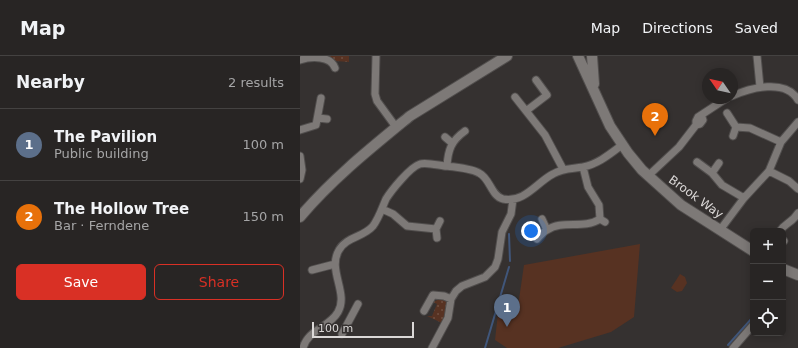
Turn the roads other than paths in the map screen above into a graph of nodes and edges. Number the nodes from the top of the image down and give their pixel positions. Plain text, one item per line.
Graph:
1 (376, 56) edge
2 (508, 56) edge
3 (578, 56) edge
4 (592, 56) edge
5 (757, 56) edge
6 (300, 60) edge
7 (335, 68) dead end
8 (536, 80) dead end
9 (760, 87) junction
10 (595, 94) junction
11 (738, 94) edge
12 (515, 97) dead end
13 (321, 98) dead end
14 (798, 100) edge
15 (717, 104) edge
16 (526, 111) junction
17 (727, 113) dead end
18 (318, 118) junction
19 (327, 119) dead end
20 (798, 122) edge
21 (396, 127) junction
22 (736, 127) junction
23 (300, 130) edge
24 (465, 131) dead end
25 (733, 136) dead end
26 (445, 137) dead end
27 (781, 142) junction
28 (452, 143) junction
29 (622, 145) junction
30 (300, 156) edge
31 (697, 162) dead end
32 (719, 163) dead end
33 (447, 166) junction
34 (583, 167) junction
35 (563, 169) junction
36 (770, 171) junction
37 (712, 173) junction
38 (648, 176) junction
39 (300, 179) edge
40 (798, 189) edge
41 (512, 198) junction
42 (744, 198) junction
43 (382, 209) junction
44 (798, 213) edge
45 (300, 217) edge
46 (542, 219) dead end
47 (440, 221) dead end
48 (782, 228) edge
49 (436, 229) junction
50 (547, 230) junction
51 (720, 230) junction
52 (437, 238) dead end
53 (537, 239) dead end
54 (750, 249) edge
55 (320, 259) dead end
56 (335, 264) junction
57 (322, 267) junction
58 (312, 270) dead end
59 (786, 270) edge
60 (798, 275) edge
61 (451, 299) junction
62 (358, 304) dead end
63 (424, 311) dead end
64 (338, 312) junction
65 (350, 318) junction
66 (750, 328) edge
67 (342, 334) dead end
68 (303, 348) edge
69 (432, 348) edge
70 (733, 348) edge

1 - 21 street
2 - 21 street
3 - 10 street, Brook Way
4 - 10 street, Brook Way
5 - 9 street
6 - 7 street
8 - 16 street
9 - 11 street
9 - 14 street
10 - 29 street, Brook Way
12 - 16 street
13 - 18 street
15 - 38 street
16 - 35 street
17 - 22 street
18 - 19 street
18 - 23 street
20 - 27 street
21 - 45 street
22 - 25 street
22 - 27 street
24 - 28 street
26 - 28 street
27 - 36 street
28 - 33 street
29 - 34 street
29 - 38 street, Brook Way
30 - 39 street
31 - 37 street
32 - 37 street
33 - 41 street
33 - 43 street
34 - 35 street
34 - 50 street
35 - 41 street
36 - 40 street
36 - 42 street
37 - 42 street
38 - 51 street, Brook Way
41 - 61 street
42 - 51 street
43 - 49 street
43 - 56 street
44 - 48 street
46 - 50 street
47 - 49 street
49 - 52 street
50 - 53 street
51 - 54 street, Brook Way
55 - 57 street
56 - 57 street
56 - 64 street
57 - 58 street
59 - 60 street
61 - 63 street
61 - 69 street
62 - 65 street
64 - 65 street
64 - 68 street
65 - 67 street
66 - 70 street

